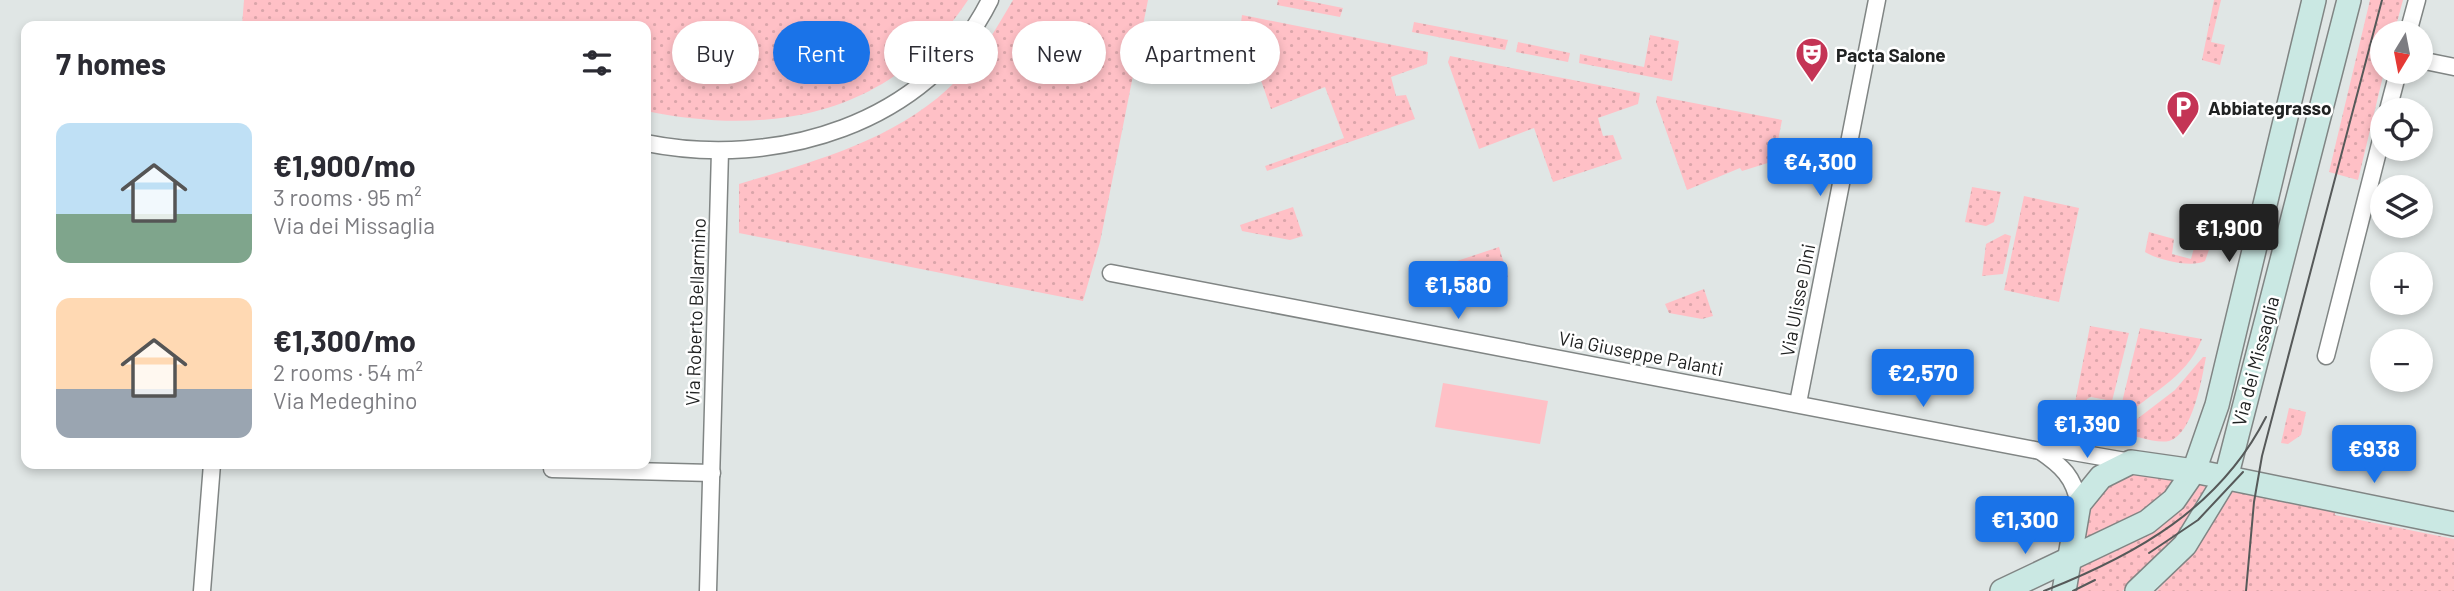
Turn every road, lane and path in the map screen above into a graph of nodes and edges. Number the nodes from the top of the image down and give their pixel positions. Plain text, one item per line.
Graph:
1 (990, 0) edge
2 (1877, 0) edge
3 (2314, 0) edge
4 (2350, 0) edge
5 (2417, 0) edge
6 (2411, 21) edge
7 (2433, 62) edge
8 (2454, 66) edge
9 (651, 144) edge
10 (720, 151) junction
11 (2376, 161) edge
12 (1111, 273) dead end
13 (2326, 356) dead end
14 (1798, 403) junction
15 (2040, 451) junction
16 (2131, 462) junction
17 (212, 469) edge
18 (552, 469) dead end
19 (2194, 471) junction
20 (712, 473) junction
21 (2226, 478) junction
22 (2079, 504) junction
23 (2454, 524) edge
24 (2067, 560) junction
25 (202, 591) edge
26 (708, 591) edge
27 (2002, 591) edge
28 (2064, 591) edge
29 (2137, 591) edge

1 - 10 street
2 - 14 street, Via Ulisse Dini
3 - 19 main road, Via dei Missaglia
4 - 21 main road, Via dei Missaglia
5 - 6 street
7 - 8 street
9 - 10 street
10 - 20 street, Via Roberto Bellarmino
11 - 13 street
12 - 14 street, Via Giuseppe Palanti
14 - 15 street, Via Giuseppe Palanti
15 - 16 street, Via Giuseppe Palanti
15 - 22 street
16 - 19 main road
16 - 22 main road
17 - 25 street
18 - 20 street
19 - 21 main road
19 - 24 main road, Via dei Missaglia
20 - 26 street, Via Roberto Bellarmino
21 - 23 main road
21 - 29 main road, Via dei Missaglia
22 - 24 main road
24 - 27 main road, Via dei Missaglia
24 - 28 main road

